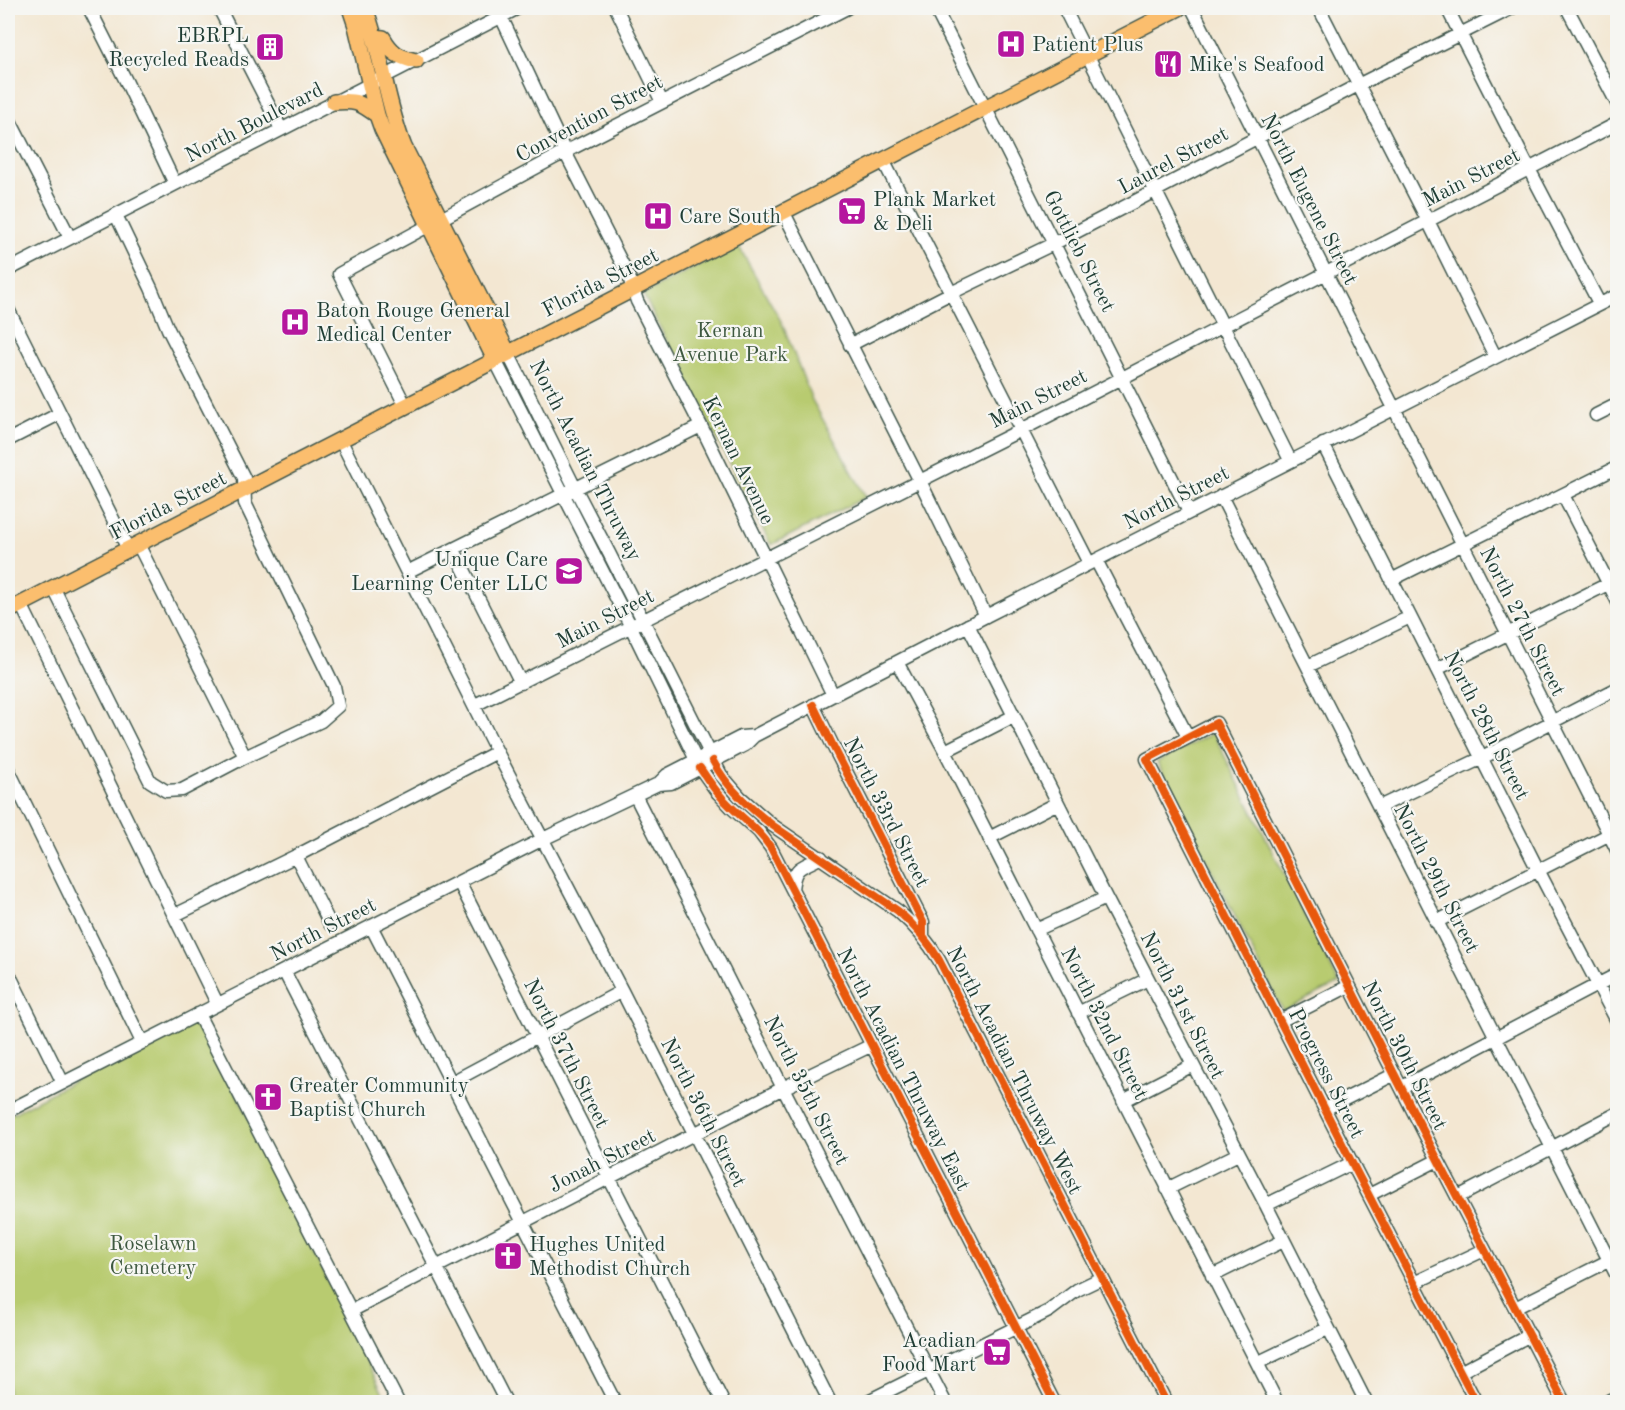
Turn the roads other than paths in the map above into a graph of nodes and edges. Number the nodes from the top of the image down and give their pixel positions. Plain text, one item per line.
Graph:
1 (89, 8) edge
2 (219, 8) edge
3 (350, 8) edge
4 (366, 8) edge
5 (518, 8) edge
6 (616, 8) edge
7 (847, 8) edge
8 (935, 8) edge
9 (1064, 8) edge
10 (1179, 8) edge
11 (1192, 8) edge
12 (1319, 8) edge
13 (1447, 8) edge
14 (1512, 8) edge
15 (1567, 8) edge
16 (500, 12) edge
17 (1461, 34) junction
18 (374, 37) junction
19 (1088, 54) junction
20 (416, 61) junction
21 (384, 77) junction
22 (370, 84) junction
23 (1358, 85) junction
24 (334, 102) junction
25 (662, 102) junction
26 (1617, 105) edge
27 (985, 108) junction
28 (377, 115) junction
29 (8, 117) edge
30 (1617, 123) edge
31 (281, 129) junction
32 (1257, 138) junction
33 (566, 152) junction
34 (883, 160) junction
35 (1529, 169) junction
36 (175, 184) junction
37 (1156, 191) junction
38 (783, 211) junction
39 (116, 215) junction
40 (1428, 220) junction
41 (434, 222) junction
42 (70, 238) junction
43 (1054, 243) junction
44 (8, 270) edge
45 (1326, 272) junction
46 (633, 289) junction
47 (951, 293) junction
48 (1617, 295) edge
49 (1599, 303) junction
50 (8, 309) edge
51 (1222, 326) junction
52 (850, 345) junction
53 (502, 356) junction
54 (1495, 356) junction
55 (1122, 377) junction
56 (1617, 404) edge
57 (405, 405) junction
58 (1394, 408) junction
59 (59, 414) junction
60 (1596, 415) dead end
61 (700, 426) junction
62 (1021, 430) junction
63 (340, 440) junction
64 (8, 441) edge
65 (1323, 444) junction
66 (1290, 460) junction
67 (1617, 467) edge
68 (920, 481) junction
69 (244, 489) junction
70 (569, 490) junction
71 (1563, 495) junction
72 (1221, 496) junction
73 (1189, 512) junction
74 (1463, 545) junction
75 (133, 546) junction
76 (454, 550) junction
77 (766, 559) junction
78 (1092, 562) junction
79 (407, 572) junction
80 (1391, 580) junction
81 (1613, 581) edge
82 (53, 587) junction
83 (1617, 602) edge
84 (14, 607) edge
85 (986, 616) junction
86 (1410, 617) junction
87 (644, 621) junction
88 (968, 625) junction
89 (631, 627) junction
90 (1508, 634) junction
91 (897, 662) junction
92 (1308, 666) junction
93 (1437, 669) junction
94 (521, 683) junction
95 (1617, 688) edge
96 (833, 695) junction
97 (475, 705) junction
98 (813, 705) junction
99 (1014, 716) junction
100 (1552, 721) junction
101 (754, 736) junction
102 (1188, 737) junction
103 (734, 751) junction
104 (945, 751) junction
105 (497, 752) junction
106 (245, 757) junction
107 (711, 757) junction
108 (1482, 758) junction
109 (698, 764) junction
110 (8, 769) edge
111 (727, 783) junction
112 (635, 795) junction
113 (1058, 803) junction
114 (1379, 807) junction
115 (1613, 833) edge
116 (989, 838) junction
117 (543, 839) junction
118 (1617, 852) edge
119 (296, 856) junction
120 (821, 857) junction
121 (1538, 870) junction
122 (459, 882) junction
123 (792, 889) junction
124 (1106, 898) junction
125 (175, 915) junction
126 (1436, 922) junction
127 (330, 924) dead end
128 (372, 926) junction
129 (1036, 930) junction
130 (923, 936) junction
131 (284, 971) junction
132 (8, 972) edge
133 (1617, 974) edge
134 (1148, 979) junction
135 (1597, 984) junction
136 (1349, 986) junction
137 (622, 991) junction
138 (218, 1004) junction
139 (1078, 1013) junction
140 (198, 1014) junction
141 (1280, 1021) junction
142 (1617, 1023) edge
143 (537, 1036) junction
144 (1495, 1037) junction
145 (142, 1042) junction
146 (872, 1045) junction
147 (1193, 1065) junction
148 (1395, 1074) junction
149 (452, 1082) junction
150 (63, 1083) junction
151 (1402, 1086) junction
152 (783, 1088) junction
153 (1123, 1101) junction
154 (1325, 1109) junction
155 (8, 1111) edge
156 (1617, 1113) edge
157 (694, 1134) junction
158 (1551, 1147) junction
159 (1238, 1154) junction
160 (1438, 1160) junction
161 (1352, 1163) junction
162 (608, 1178) junction
163 (1167, 1189) junction
164 (1369, 1195) junction
165 (1458, 1197) junction
166 (1266, 1205) junction
167 (523, 1222) junction
168 (1283, 1241) junction
169 (1484, 1250) junction
170 (1613, 1258) edge
171 (437, 1268) junction
172 (1212, 1276) junction
173 (1102, 1278) junction
174 (1617, 1278) edge
175 (1414, 1283) junction
176 (1515, 1308) junction
177 (351, 1311) junction
178 (1016, 1327) junction
179 (1327, 1329) junction
180 (1530, 1335) junction
181 (1257, 1364) junction
182 (929, 1371) junction
183 (1460, 1372) junction
184 (398, 1402) edge
185 (506, 1402) edge
186 (615, 1402) edge
187 (723, 1402) edge
188 (830, 1402) edge
189 (866, 1402) edge
190 (945, 1402) edge
191 (1054, 1402) edge
192 (1166, 1402) edge
193 (1277, 1402) edge
194 (1365, 1402) edge
195 (1476, 1402) edge
196 (1564, 1402) edge

1 - 36 street
2 - 31 street
3 - 22 main road, North Acadian Thruway
4 - 18 main road, North Acadian Thruway
5 - 16 street, North Boulevard
6 - 25 street
7 - 25 street, Convention Street
8 - 27 street, Gottlieb Street
9 - 19 street
10 - 19 main road, Florida Street
11 - 32 street, North Eugene Street
12 - 23 street
13 - 17 street
14 - 17 street, Laurel Street
15 - 26 street
16 - 20 street, North Boulevard
16 - 33 street, Kernan Avenue
17 - 23 street, Laurel Street
17 - 35 street
18 - 20 main road
18 - 21 main road, North Acadian Thruway
19 - 27 main road, Florida Street
19 - 37 street
20 - 21 street, North Boulevard
21 - 22 street, North Boulevard
21 - 41 main road, North Acadian Thruway
22 - 24 street, North Boulevard
22 - 28 main road, North Acadian Thruway
23 - 32 street, Laurel Street
23 - 40 street
24 - 28 main road
24 - 31 street, North Boulevard
25 - 33 street, Convention Street
27 - 34 main road, Florida Street
27 - 43 street, Gottlieb Street
28 - 41 main road, North Acadian Thruway
29 - 42 street
30 - 35 street, Main Street
31 - 36 street, North Boulevard
32 - 37 street, Laurel Street
32 - 45 street, North Eugene Street
33 - 41 street, Convention Street
33 - 46 street, Kernan Avenue
34 - 38 main road, Florida Street
34 - 47 street
35 - 40 street, Main Street
35 - 49 street
36 - 39 street, North Boulevard
37 - 43 street, Laurel Street
37 - 51 street
38 - 46 main road, Florida Street
38 - 52 street
39 - 42 street, North Boulevard
39 - 69 street
40 - 45 street, Main Street
40 - 54 street
41 - 53 main road, North Acadian Thruway
41 - 57 street, Convention Street
42 - 44 street, North Boulevard
43 - 47 street, Laurel Street
43 - 55 street, Gottlieb Street
45 - 51 street, Main Street
45 - 58 street, North Eugene Street
46 - 53 main road, Florida Street
46 - 61 street, Kernan Avenue
47 - 52 street, Laurel Street
47 - 62 street
48 - 49 street, North Street
49 - 54 street, North Street
50 - 59 street
51 - 55 street, Main Street
51 - 66 street
52 - 68 street
53 - 57 main road, Florida Street
53 - 70 street, North Acadian Thruway
54 - 58 street, North Street
55 - 62 street, Main Street
55 - 73 street, Gottlieb Street
56 - 60 street
57 - 63 main road, Florida Street
58 - 65 street, North Street
58 - 74 street, North 27th Street
59 - 64 street
59 - 75 street
61 - 70 street
61 - 77 street, Kernan Avenue
62 - 68 street, Main Street
62 - 78 street
63 - 69 main road, Florida Street
63 - 79 street, North 36th Street
65 - 66 street, North Street
65 - 80 street, North 28th Street
66 - 72 street, North Street
67 - 71 street
68 - 77 street, Main Street
68 - 85 street
69 - 75 main road, Florida Street
69 - 106 street
70 - 76 street
70 - 87 street, North Acadian Thruway
70 - 89 street, North Acadian Thruway
71 - 74 street
71 - 81 street
72 - 73 street, North Street
72 - 92 street, North 29th Street
73 - 78 street, North Street
74 - 80 street
74 - 90 street, North 27th Street
75 - 82 main road, Florida Street
75 - 106 street
76 - 79 street
76 - 94 street
77 - 87 street, Main Street
77 - 96 street, Kernan Avenue
78 - 85 street, North Street
78 - 102 street
79 - 97 street, North 36th Street
80 - 86 street, North 28th Street
81 - 83 street
81 - 90 street
82 - 84 main road, Florida Street
82 - 106 street
84 - 125 street
85 - 88 street, North Street
86 - 92 street
86 - 93 street, North 28th Street
87 - 89 street, Main Street
87 - 107 street, North Acadian Thruway
88 - 91 street, North Street
88 - 99 street, North 31st Street
89 - 94 street, Main Street
89 - 109 street, North Acadian Thruway
90 - 93 street
90 - 100 street, North 27th Street
91 - 96 street, North Street
91 - 104 street, North 32nd Street
92 - 114 street, North 29th Street
93 - 108 street, North 28th Street
94 - 97 street, Main Street
95 - 100 street
96 - 98 street, North Street
97 - 105 street, North 36th Street
98 - 101 street, North Street
98 - 130 street, North 33rd Street
99 - 104 street
99 - 113 street, North 31st Street
100 - 108 street
100 - 115 street, North 27th Street
101 - 103 street, North Street
101 - 107 street, North Street
102 - 136 street, North 30th Street
102 - 141 street, Progress Street
103 - 107 street, North Street
103 - 111 street
104 - 116 street, North 32nd Street
105 - 117 street, North 36th Street
105 - 119 street
107 - 109 street, North Street
107 - 111 street, North Acadian Thruway West
108 - 114 street
108 - 121 street, North 28th Street
109 - 112 street, North Street
109 - 123 street, North Acadian Thruway East
110 - 145 street
111 - 120 street, North Acadian Thruway West
112 - 117 street, North Street
112 - 152 street, North 35th Street
113 - 116 street
113 - 124 street, North 31st Street
114 - 126 street, North 29th Street
115 - 118 street, North 27th Street
115 - 121 street
116 - 129 street, North 32nd Street
117 - 122 street, North Street
117 - 137 street, North 36th Street
119 - 125 street
119 - 127 street
120 - 123 street
120 - 130 street, North Acadian Thruway West
121 - 126 street
121 - 135 street, North 28th Street
122 - 128 street, North Street
122 - 143 street, North 37th Street
123 - 146 street, North Acadian Thruway East
124 - 129 street
124 - 134 street, North 31st Street
125 - 138 street
126 - 144 street, North 29th Street
128 - 131 street, North Street
128 - 149 street
129 - 139 street, North 32nd Street
130 - 173 street, North Acadian Thruway West
131 - 138 street, North Street
131 - 171 street
132 - 150 street
133 - 135 street
134 - 139 street
134 - 147 street, North 31st Street
135 - 142 street, North 28th Street
135 - 144 street
136 - 141 street
136 - 148 street, North 30th Street
137 - 143 street
137 - 157 street, North 36th Street
138 - 140 street, North Street
139 - 153 street, North 32nd Street
140 - 145 street, North Street
140 - 177 street
141 - 154 street, Progress Street
143 - 149 street
143 - 162 street, North 37th Street
144 - 151 street
144 - 158 street, North 29th Street
145 - 150 street, North Street
146 - 152 street, Jonah Street
146 - 178 street, North Acadian Thruway East
147 - 153 street
147 - 159 street, North 31st Street
148 - 151 street, North 30th Street
148 - 154 street
149 - 167 street
150 - 155 street, North Street
151 - 160 street, North 30th Street
152 - 157 street, Jonah Street
152 - 182 street, North 35th Street
153 - 163 street, North 32nd Street
154 - 161 street, Progress Street
156 - 158 street
157 - 162 street, Jonah Street
157 - 188 street, North 36th Street
158 - 165 street
158 - 170 street, North 29th Street
159 - 163 street
159 - 166 street, North 31st Street
160 - 164 street
160 - 165 street, North 30th Street
161 - 164 street, Progress Street
161 - 166 street
162 - 167 street, Jonah Street
162 - 187 street, North 37th Street
163 - 172 street, North 32nd Street
164 - 175 street, Progress Street
165 - 169 street, North 30th Street
166 - 168 street, North 31st Street
167 - 171 street, Jonah Street
167 - 186 street
168 - 172 street
168 - 179 street, North 31st Street
169 - 175 street
169 - 176 street, North 30th Street
170 - 174 street, North 29th Street
170 - 176 street
171 - 177 street, Jonah Street
171 - 185 street
172 - 181 street, North 32nd Street
173 - 178 street
173 - 192 street, North Acadian Thruway West
175 - 183 street, Progress Street
176 - 180 street, North 30th Street
177 - 184 street
178 - 182 street
178 - 191 street, North Acadian Thruway East
179 - 181 street
179 - 194 street, North 31st Street
180 - 183 street
180 - 196 street, North 30th Street
181 - 193 street, North 32nd Street
182 - 189 street
182 - 190 street, North 35th Street
183 - 195 street, Progress Street

